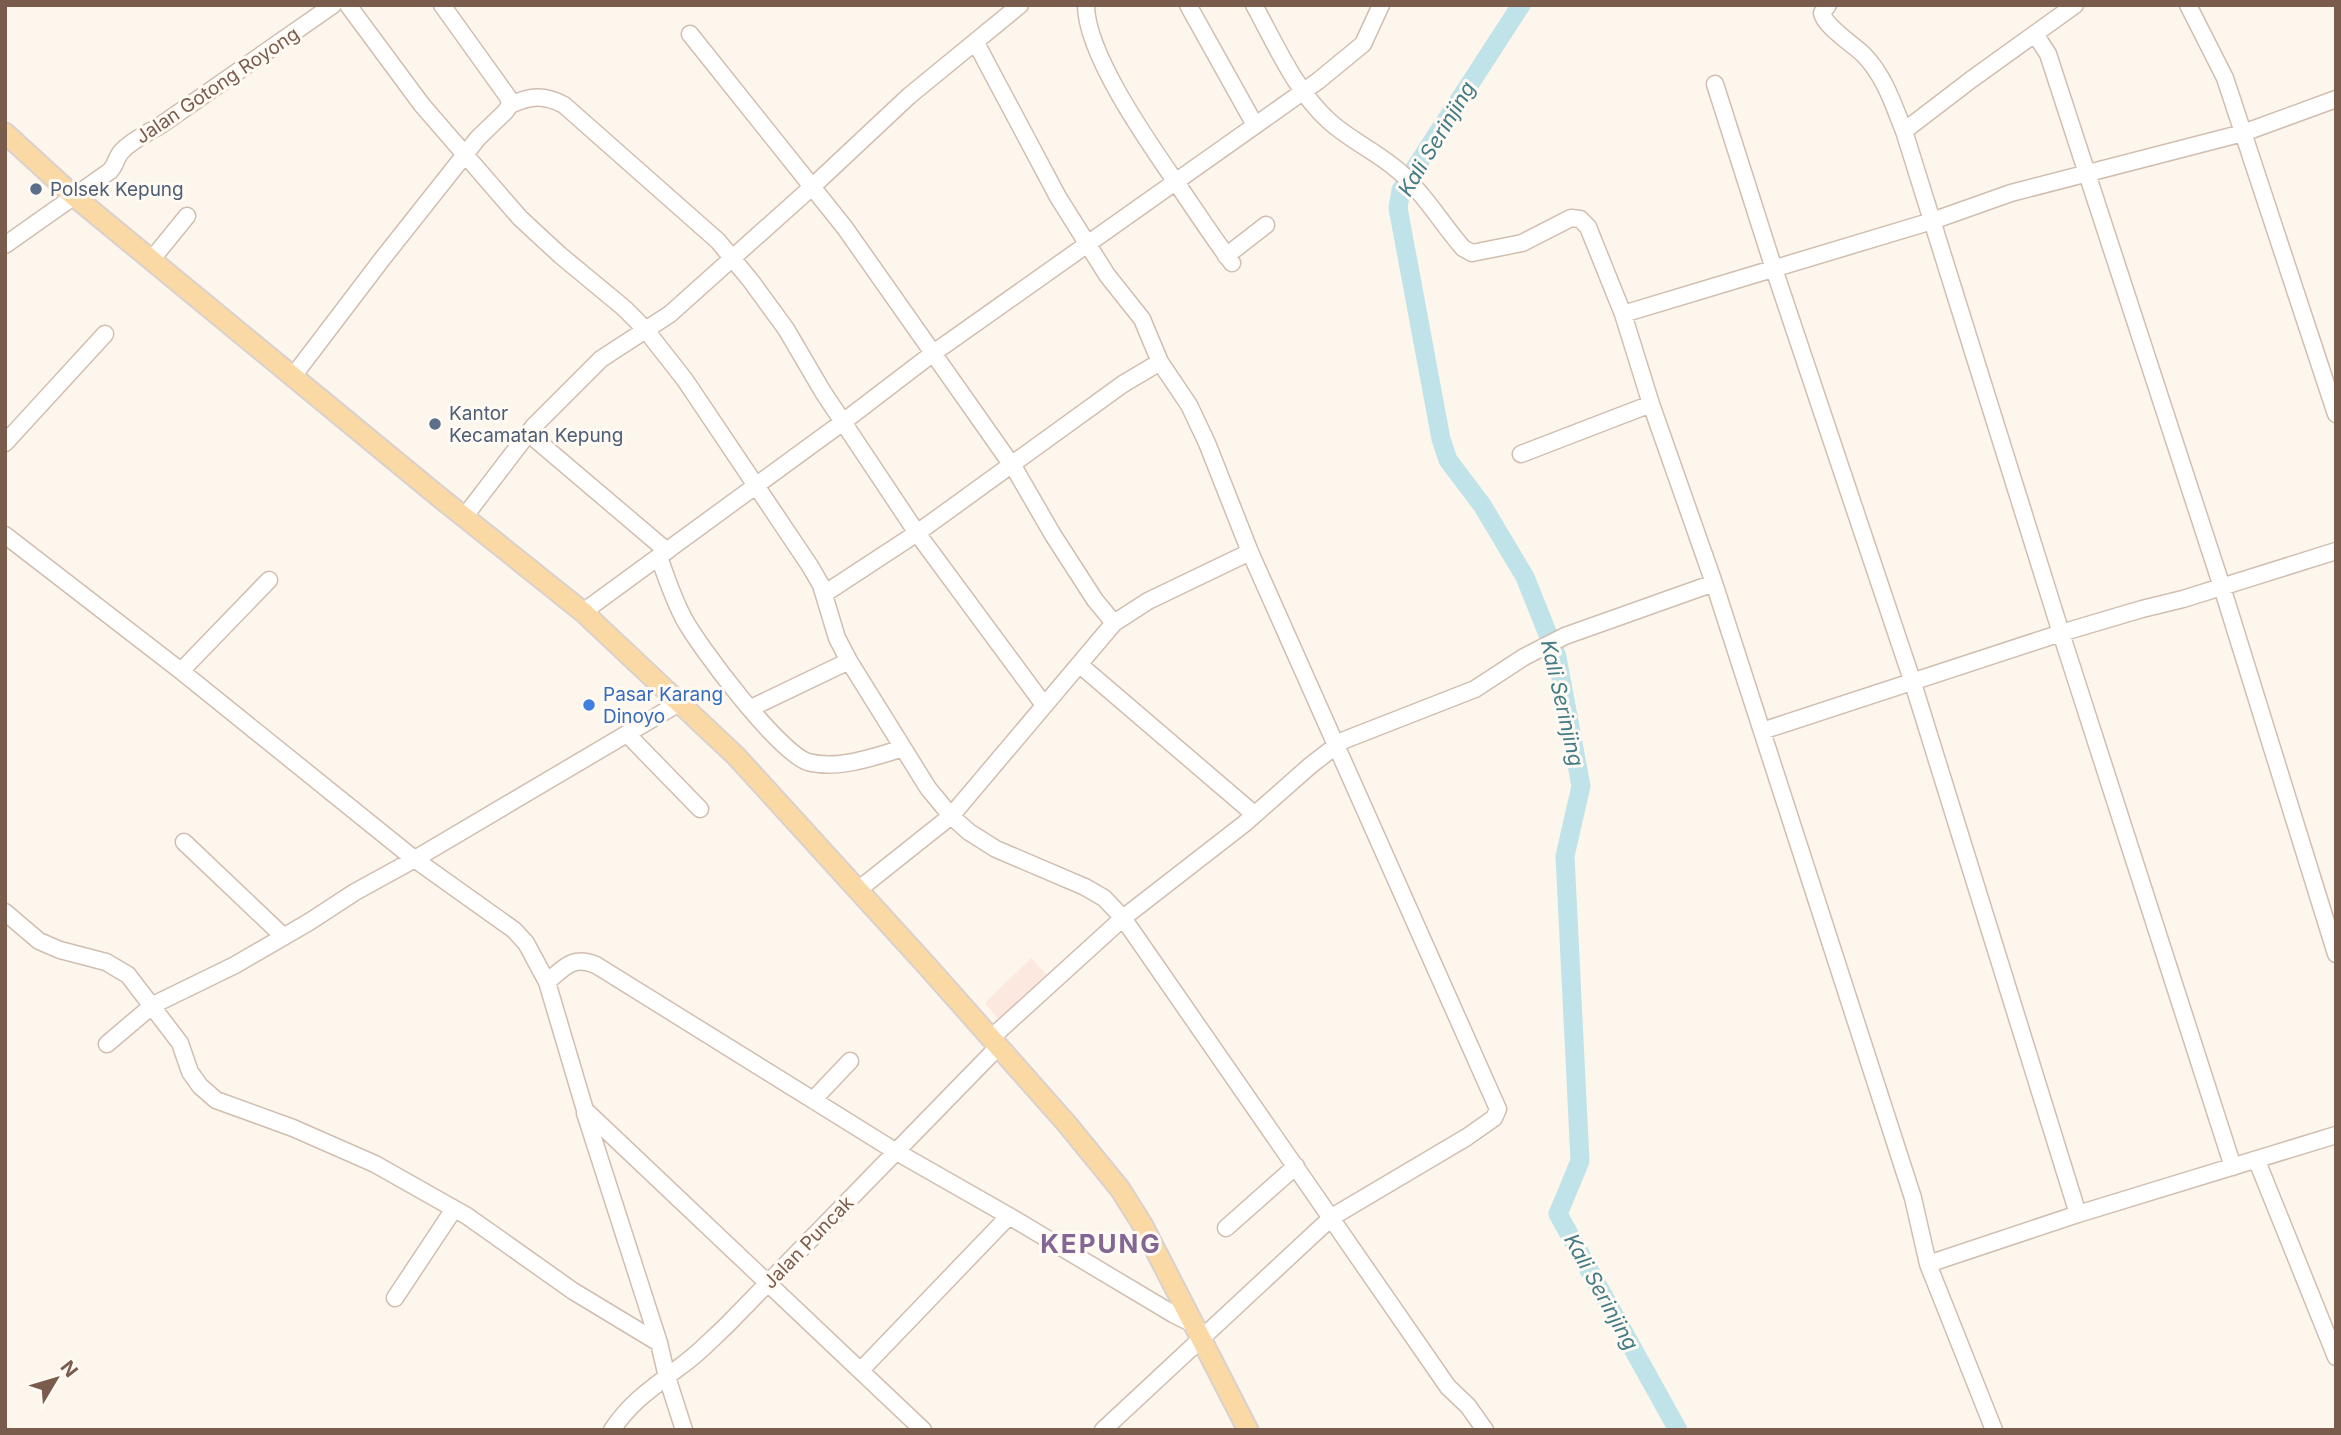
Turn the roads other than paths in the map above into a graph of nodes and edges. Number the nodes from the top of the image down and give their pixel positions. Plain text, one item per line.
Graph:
1 (333, 5) edge
2 (348, 5) edge
3 (442, 5) edge
4 (1020, 5) edge
5 (1086, 5) edge
6 (1188, 5) edge
7 (1254, 5) edge
8 (1381, 5) edge
9 (1828, 5) edge
10 (2075, 5) edge
11 (2188, 5) edge
12 (690, 34) dead end
13 (2035, 34) junction
14 (975, 43) junction
15 (1715, 84) dead end
16 (1303, 92) junction
17 (2336, 99) edge
18 (510, 104) junction
19 (1255, 125) junction
20 (1904, 131) junction
21 (5, 133) edge
22 (2243, 133) junction
23 (465, 156) junction
24 (2087, 173) junction
25 (1176, 183) junction
26 (813, 186) junction
27 (75, 197) junction
28 (187, 216) dead end
29 (1932, 221) junction
30 (1266, 225) dead end
31 (1086, 244) junction
32 (5, 245) edge
33 (733, 258) junction
34 (152, 259) junction
35 (1774, 269) junction
36 (1623, 314) junction
37 (645, 329) junction
38 (105, 334) dead end
39 (1154, 347) junction
40 (932, 354) junction
41 (294, 375) junction
42 (1651, 404) junction
43 (2336, 414) edge
44 (843, 422) junction
45 (528, 433) junction
46 (5, 443) edge
47 (1521, 453) dead end
48 (1012, 466) junction
49 (757, 486) junction
50 (465, 516) junction
51 (917, 533) junction
52 (5, 535) edge
53 (2336, 551) edge
54 (1250, 552) junction
55 (663, 554) junction
56 (269, 580) dead end
57 (1714, 583) junction
58 (2222, 587) junction
59 (824, 594) junction
60 (583, 612) junction
61 (1114, 623) junction
62 (2062, 633) junction
63 (849, 661) junction
64 (1080, 665) junction
65 (181, 671) junction
66 (1912, 680) junction
67 (679, 703) junction
68 (1044, 705) junction
69 (751, 708) junction
70 (1762, 731) junction
71 (628, 735) junction
72 (1343, 741) junction
73 (903, 748) junction
74 (700, 809) dead end
75 (1254, 814) junction
76 (951, 816) junction
77 (184, 842) dead end
78 (415, 859) junction
79 (858, 890) junction
80 (5, 912) edge
81 (1118, 923) junction
82 (283, 936) junction
83 (2336, 954) edge
84 (547, 982) junction
85 (153, 1005) junction
86 (994, 1043) junction
87 (107, 1044) dead end
88 (850, 1061) dead end
89 (813, 1100) junction
90 (584, 1110) junction
91 (2336, 1135) edge
92 (895, 1151) junction
93 (2257, 1161) junction
94 (2233, 1167) junction
95 (1290, 1170) junction
96 (454, 1209) junction
97 (2078, 1214) junction
98 (1009, 1216) junction
99 (1329, 1221) junction
100 (1226, 1228) dead end
101 (1928, 1264) junction
102 (767, 1283) junction
103 (395, 1298) dead end
104 (1197, 1331) junction
105 (2332, 1340) edge
106 (659, 1343) junction
107 (2336, 1357) edge
108 (862, 1369) junction
109 (667, 1377) junction
110 (612, 1430) edge
111 (684, 1430) edge
112 (923, 1430) edge
113 (1103, 1430) edge
114 (1248, 1430) edge
115 (1486, 1430) edge
116 (1994, 1430) edge

1 - 27 street, Jalan Gotong Royong
2 - 23 street
3 - 18 street
4 - 14 street
5 - 25 street
6 - 19 street
7 - 16 street
8 - 16 street
9 - 20 street
10 - 13 street
11 - 22 street
12 - 26 street
13 - 20 street
13 - 24 street
14 - 26 street
14 - 31 street
15 - 35 street
16 - 19 street
16 - 36 street
17 - 22 street
18 - 23 street
18 - 33 street
19 - 25 street
20 - 29 street
21 - 27 main road
22 - 24 street
22 - 43 street
23 - 37 street
23 - 41 street
24 - 29 street
24 - 58 street
25 - 30 street
25 - 31 street
26 - 33 street
26 - 40 street
27 - 32 street, Jalan Gotong Royong
27 - 34 main road
28 - 34 street
29 - 35 street
29 - 62 street
31 - 39 street
31 - 40 street
33 - 37 street
33 - 44 street
34 - 41 main road
35 - 36 street
35 - 66 street
36 - 42 street
37 - 45 street
37 - 49 street
38 - 46 street
39 - 48 street
39 - 54 street
40 - 44 street
40 - 48 street
41 - 50 main road
42 - 47 street
42 - 57 street
44 - 49 street
44 - 51 street
45 - 50 street
45 - 55 street
48 - 51 street
48 - 61 street
49 - 55 street
49 - 59 street
50 - 60 main road
51 - 59 street
51 - 68 street
52 - 65 street
53 - 58 street
54 - 61 street
54 - 72 street
55 - 60 street
55 - 69 street
56 - 65 street
57 - 70 street
57 - 72 street, Jalan Puncak
58 - 62 street
58 - 83 street
59 - 63 street
60 - 67 main road
61 - 64 street
62 - 66 street
62 - 94 street
63 - 69 street
63 - 73 street
64 - 68 street
64 - 75 street
65 - 78 street
66 - 70 street
66 - 97 street
67 - 71 street
67 - 79 main road
68 - 76 street
69 - 73 street
70 - 101 street
71 - 74 street
71 - 78 street
72 - 75 street, Jalan Puncak
72 - 99 street
73 - 76 street
75 - 81 street, Jalan Puncak
76 - 79 street
76 - 81 street
77 - 82 street
78 - 82 street
78 - 84 street
79 - 86 main road
80 - 85 street
81 - 86 street, Jalan Puncak
81 - 95 street
82 - 85 street
84 - 89 street
84 - 90 street
85 - 87 street
85 - 96 street
86 - 92 street, Jalan Puncak
86 - 104 main road
88 - 89 street
89 - 92 street
90 - 102 street
90 - 106 street
91 - 93 street
92 - 98 street
92 - 102 street, Jalan Puncak
93 - 94 street
93 - 105 street
94 - 97 street
95 - 99 street
95 - 100 street
96 - 103 street
96 - 106 street
97 - 101 street
98 - 104 street
98 - 108 street
99 - 104 street
99 - 115 street
101 - 116 street
102 - 108 street
102 - 109 street, Jalan Puncak
104 - 113 street
104 - 114 main road
105 - 107 street
106 - 109 street
108 - 112 street
109 - 110 street, Jalan Puncak
109 - 111 street

